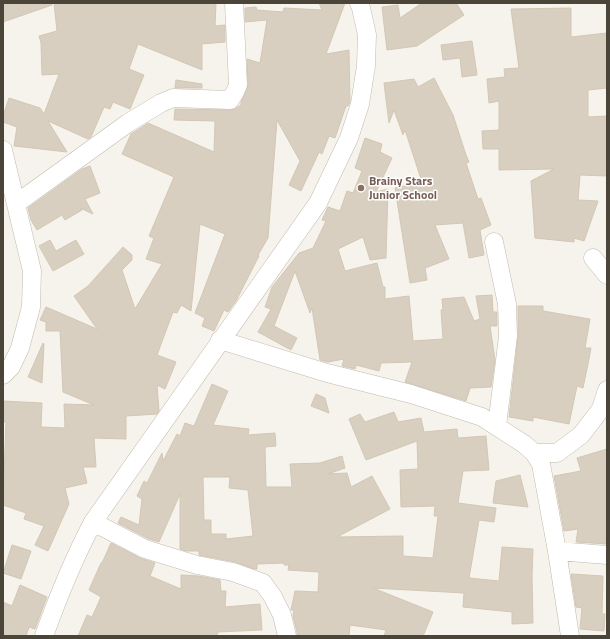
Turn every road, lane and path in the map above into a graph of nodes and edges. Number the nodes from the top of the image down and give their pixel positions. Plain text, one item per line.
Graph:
1 (234, 3) edge
2 (359, 3) edge
3 (3, 150) edge
4 (17, 203) junction
5 (494, 242) dead end
6 (592, 258) dead end
7 (607, 275) edge
8 (220, 340) junction
9 (3, 375) edge
10 (607, 390) edge
11 (497, 426) junction
12 (534, 453) junction
13 (93, 522) junction
14 (557, 551) junction
15 (607, 555) edge
16 (44, 636) edge
17 (287, 636) edge
18 (570, 636) edge

1 - 4 street
2 - 8 street
3 - 4 street
4 - 9 street
5 - 11 street
6 - 7 street
8 - 11 street
8 - 13 street
10 - 12 street
11 - 12 street
12 - 14 street
13 - 16 street
13 - 17 street
14 - 15 street
14 - 18 street

